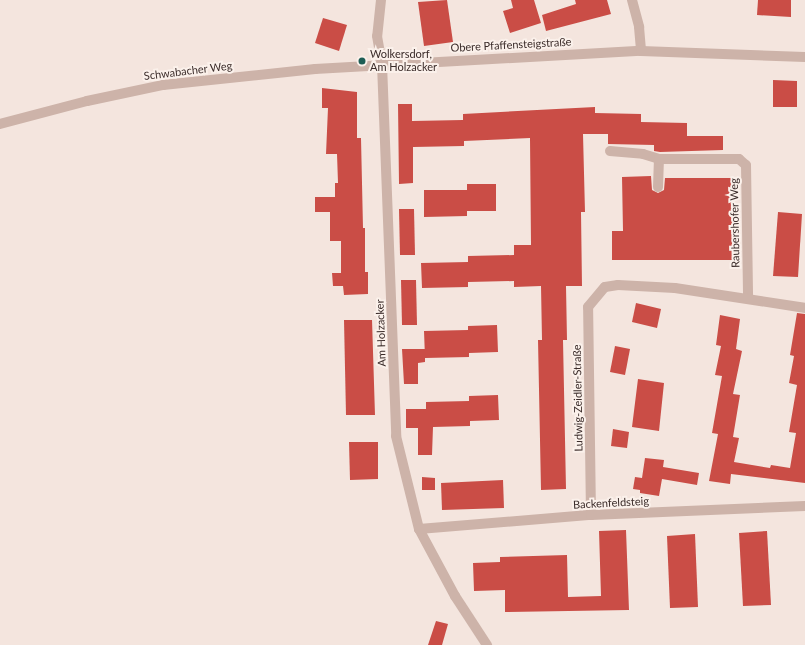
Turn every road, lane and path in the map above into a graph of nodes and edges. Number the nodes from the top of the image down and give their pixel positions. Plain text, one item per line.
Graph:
1 (381, 0) edge
2 (632, 0) edge
3 (641, 51) junction
4 (805, 57) edge
5 (382, 64) junction
6 (0, 124) edge
7 (610, 151) dead end
8 (659, 159) junction
9 (658, 187) dead end
10 (748, 297) junction
11 (805, 308) edge
12 (805, 506) edge
13 (591, 515) junction
14 (419, 529) junction
15 (487, 645) edge

1 - 5 street, Am Holzacker
2 - 3 street
3 - 4 street, Obere Pfaffensteigstraße
3 - 5 street, Obere Pfaffensteigstraße
5 - 6 street, Schwabacher Weg
5 - 14 street, Am Holzacker
7 - 8 street, Raubershofer Weg
8 - 9 street
8 - 10 street, Raubershofer Weg
10 - 11 street
10 - 13 street, Ludwig-Zeidler-Straße
12 - 13 street, Backenfeldsteig
13 - 14 street, Backenfeldsteig
14 - 15 street, Am Holzacker

